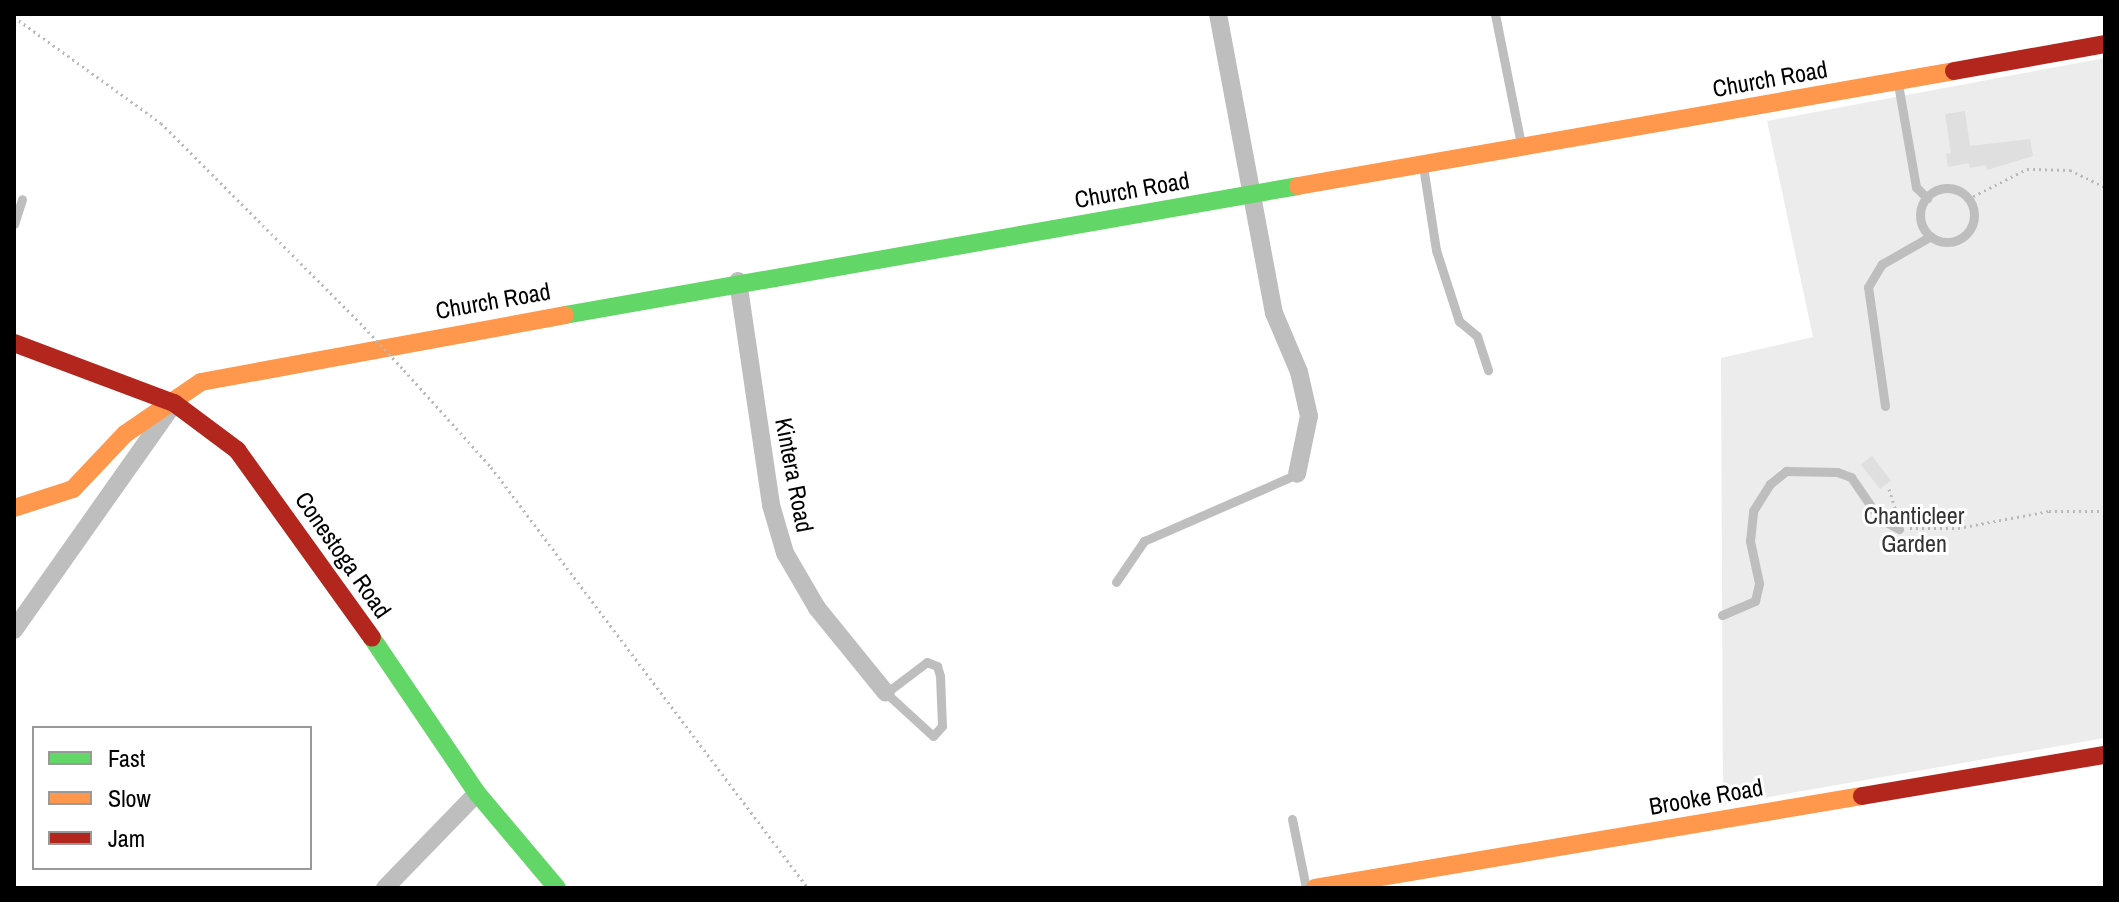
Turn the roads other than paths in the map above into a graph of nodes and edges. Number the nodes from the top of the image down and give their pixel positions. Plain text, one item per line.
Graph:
1 (1218, 14) edge
2 (1495, 14) edge
3 (2105, 44) edge
4 (1897, 81) junction
5 (1521, 146) junction
6 (1423, 163) junction
7 (1251, 194) junction
8 (1927, 198) junction
9 (22, 199) dead end
10 (14, 224) edge
11 (1931, 236) junction
12 (738, 281) junction
13 (14, 343) edge
14 (1488, 370) dead end
15 (174, 403) junction
16 (1885, 406) dead end
17 (1297, 474) joint
18 (14, 508) edge
19 (1899, 529) road end
20 (1116, 582) dead end
21 (1722, 615) dead end
22 (14, 630) edge
23 (886, 693) junction
24 (2105, 755) edge
25 (477, 793) junction
26 (1292, 819) dead end
27 (1344, 886) edge
28 (385, 888) edge
29 (557, 888) edge
30 (1306, 888) edge
31 (1315, 888) edge

1 - 7 street
2 - 5 lane
3 - 4 street, Church Road
4 - 5 street, Church Road
4 - 8 lane
5 - 6 street, Church Road
6 - 7 street, Church Road
6 - 14 lane
7 - 12 street, Church Road
7 - 17 street
8 - 11 lane
8 - 11 lane
9 - 10 lane
11 - 16 lane
12 - 15 street, Church Road
12 - 23 street, Kintera Road
13 - 15 street, Conestoga Road
15 - 18 street, Church Road
15 - 22 street
15 - 25 street, Conestoga Road
17 - 20 lane
19 - 21 lane
23 - 23 lane
24 - 27 street, Brooke Road
25 - 28 street
25 - 29 street, Conestoga Road
26 - 30 lane
27 - 31 street, Brooke Road

